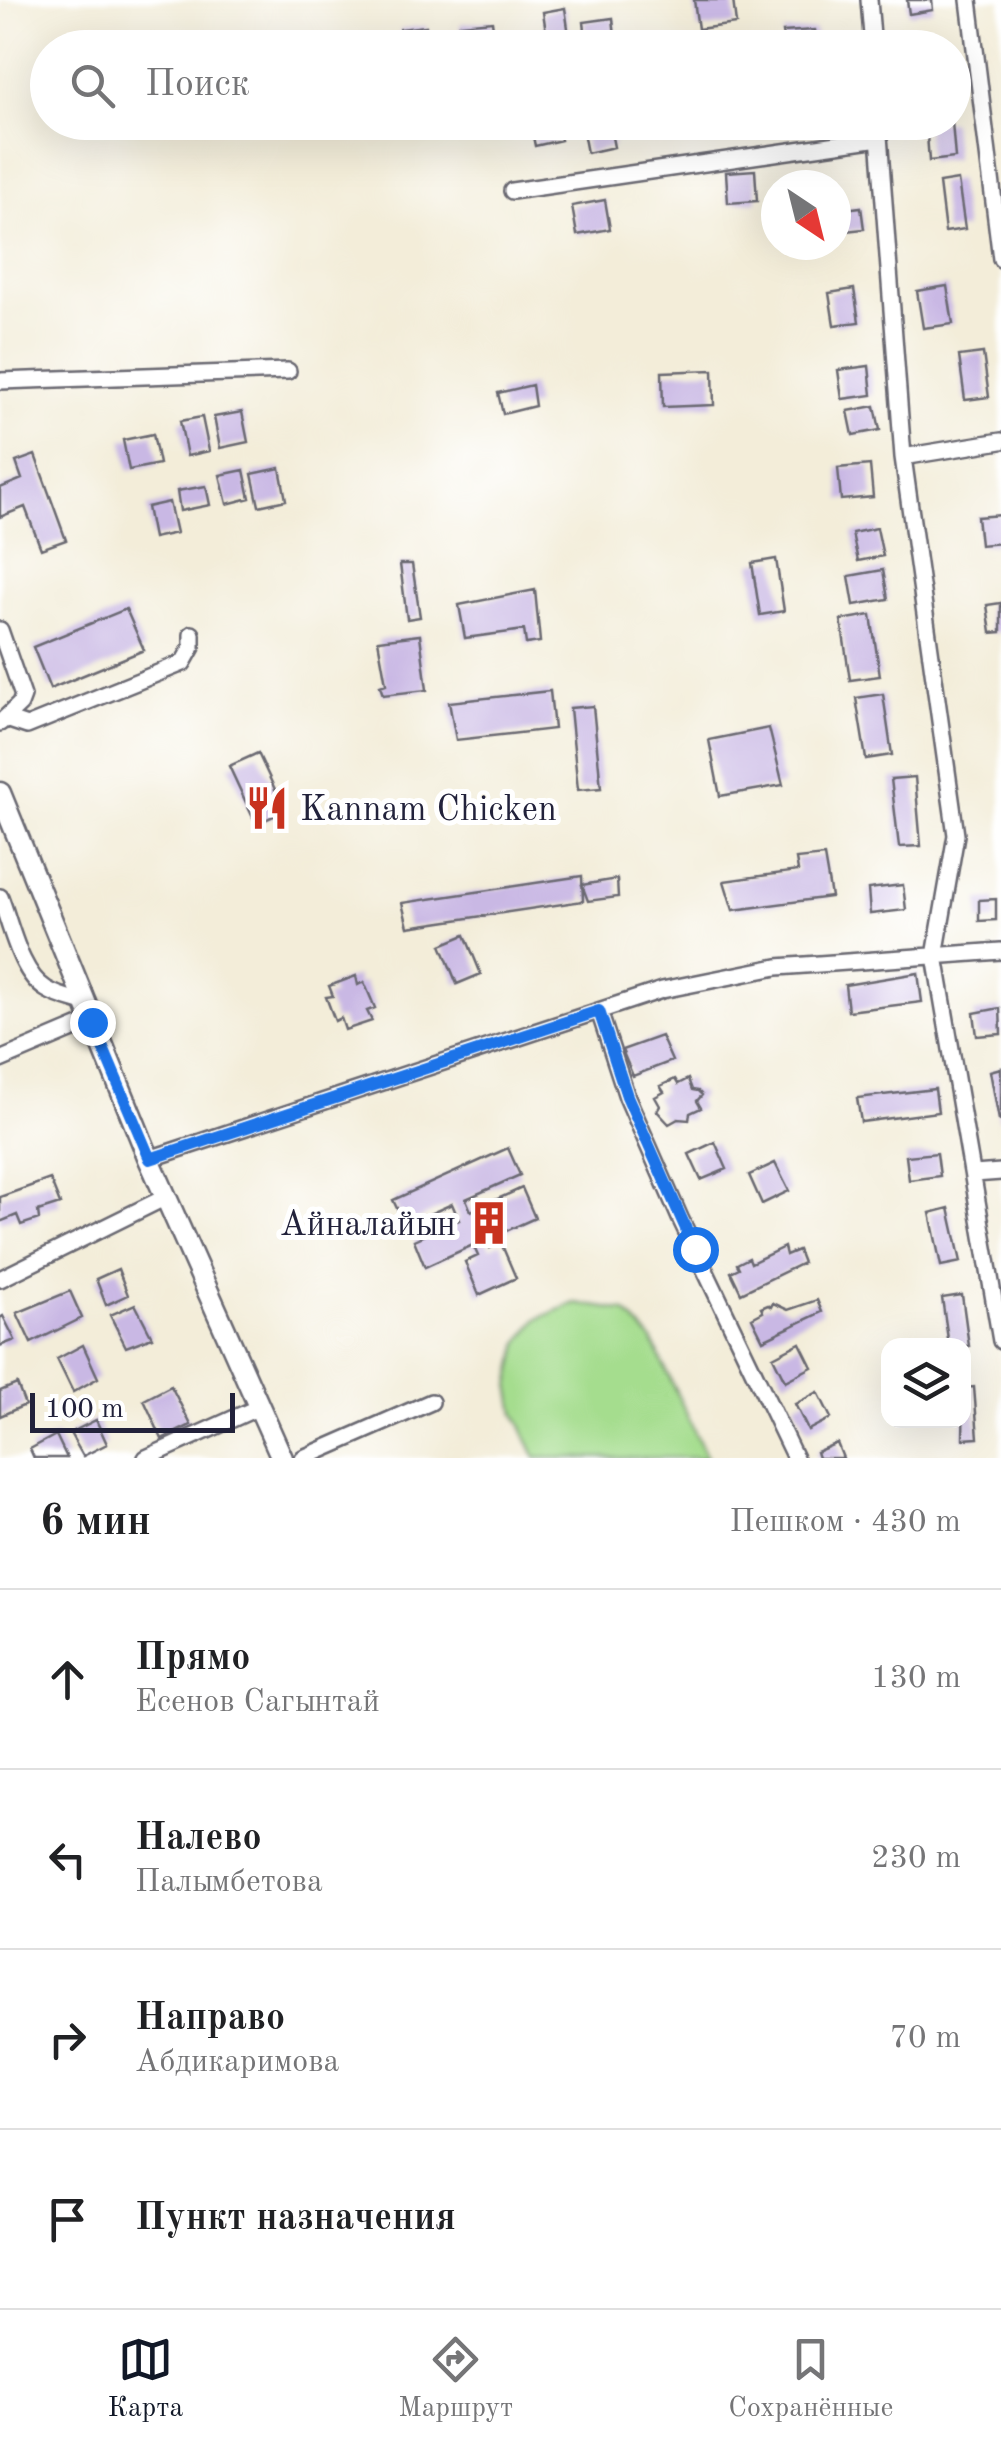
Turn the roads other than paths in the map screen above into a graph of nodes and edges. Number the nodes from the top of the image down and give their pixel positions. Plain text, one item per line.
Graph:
1 (869, 0) edge
2 (969, 0) edge
3 (871, 30) edge
4 (818, 140) edge
5 (879, 140) edge
6 (512, 191) dead end
7 (1001, 259) edge
8 (288, 371) dead end
9 (0, 381) edge
10 (1001, 441) edge
11 (904, 458) junction
12 (0, 630) edge
13 (192, 634) dead end
14 (3, 721) edge
15 (3, 809) edge
16 (0, 897) edge
17 (1001, 951) edge
18 (935, 956) junction
19 (599, 1011) junction
20 (88, 1012) junction
21 (0, 1060) edge
22 (150, 1159) junction
23 (1001, 1172) edge
24 (974, 1174) junction
25 (166, 1197) junction
26 (0, 1279) edge
27 (1001, 1342) edge
28 (431, 1402) dead end
29 (259, 1407) junction
30 (190, 1440) junction
31 (146, 1458) edge
32 (197, 1458) edge
33 (282, 1458) edge
34 (303, 1458) edge
35 (795, 1458) edge

1 - 3 street
2 - 7 street
4 - 6 street
5 - 11 street
8 - 9 street
10 - 11 street
11 - 18 street
12 - 14 street
13 - 14 street
15 - 20 main road
16 - 20 street
17 - 18 street
18 - 19 street
18 - 24 street
19 - 22 street
19 - 35 street
20 - 21 street
20 - 22 main road
22 - 25 main road
23 - 24 street
24 - 27 street
25 - 26 street
25 - 29 main road
28 - 34 street
29 - 30 street
29 - 33 main road
30 - 31 street
30 - 32 street

